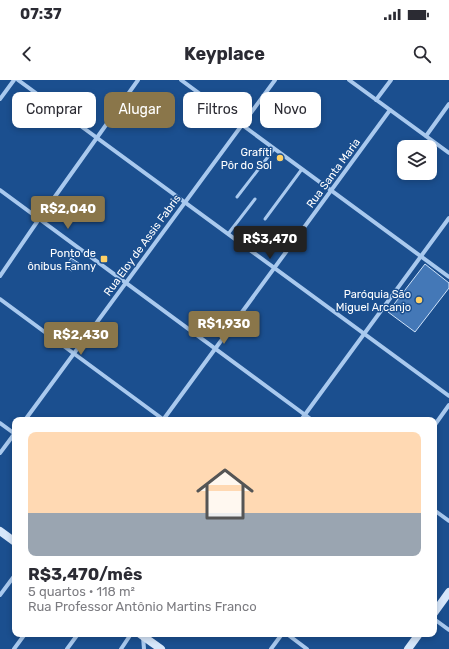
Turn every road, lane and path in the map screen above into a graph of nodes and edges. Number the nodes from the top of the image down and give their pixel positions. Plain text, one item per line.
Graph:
1 (14, 80) edge
2 (18, 80) edge
3 (138, 80) edge
4 (181, 80) edge
5 (275, 80) edge
6 (349, 80) edge
7 (391, 80) edge
8 (197, 92) edge
9 (1, 96) edge
10 (376, 100) junction
11 (449, 104) edge
12 (390, 110) junction
13 (252, 111) edge
14 (240, 128) edge
15 (246, 128) edge
16 (426, 136) junction
17 (97, 138) junction
18 (274, 148) junction
19 (449, 153) edge
20 (302, 169) junction
21 (0, 190) edge
22 (332, 190) junction
23 (237, 197) dead end
24 (255, 200) dead end
25 (185, 202) junction
26 (449, 218) edge
27 (39, 219) junction
28 (265, 219) dead end
29 (228, 234) junction
30 (421, 256) junction
31 (274, 268) junction
32 (0, 276) edge
33 (449, 277) edge
34 (126, 283) junction
35 (0, 299) edge
36 (364, 334) junction
37 (215, 349) junction
38 (73, 354) junction
39 (449, 396) edge
40 (449, 406) edge
41 (305, 415) junction
42 (26, 417) edge
43 (159, 417) edge
44 (165, 417) edge
45 (308, 417) edge
46 (437, 422) edge
47 (0, 423) edge
48 (12, 432) edge
49 (12, 438) edge
50 (0, 453) edge
51 (437, 512) edge
52 (449, 521) edge
53 (0, 531) edge
54 (12, 540) edge
55 (12, 578) edge
56 (2, 590) edge
57 (449, 592) edge
58 (0, 595) edge
59 (437, 609) edge
60 (437, 621) edge
61 (449, 630) edge
62 (23, 637) edge
63 (76, 637) edge
64 (129, 637) edge
65 (143, 637) edge
66 (146, 637) edge
67 (280, 637) edge
68 (291, 637) edge
69 (416, 637) edge
70 (14, 649) edge
71 (67, 649) edge
72 (120, 649) edge
73 (144, 649) edge
74 (161, 649) edge
75 (271, 649) edge
76 (307, 649) edge
77 (408, 649) edge

1 - 9 street
2 - 17 street
3 - 17 street
4 - 8 street
5 - 13 street, Rua Eloy de Assis Fabris
6 - 10 street
7 - 10 street
10 - 12 street
11 - 16 street
12 - 16 street
12 - 22 street, Rua Santa Maria
14 - 25 street, Rua Eloy de Assis Fabris
15 - 18 street
16 - 19 street
17 - 25 street
17 - 27 street
18 - 20 street
18 - 23 lane
20 - 22 street
20 - 28 lane
21 - 27 street
22 - 30 street
22 - 31 street, Rua Santa Maria
24 - 29 lane
25 - 29 street
25 - 34 street, Rua Eloy de Assis Fabris
26 - 30 street
27 - 32 street
27 - 34 street
29 - 31 street
30 - 33 street
30 - 36 street
31 - 36 street
31 - 37 street, Rua Santa Maria
34 - 37 street
34 - 38 street, Rua Eloy de Assis Fabris
35 - 38 street
36 - 39 street
36 - 41 street
37 - 41 street
37 - 44 street, Rua Santa Maria
38 - 42 street, Rua Eloy de Assis Fabris
38 - 43 street
40 - 46 street
41 - 45 street
47 - 48 street
49 - 50 street
51 - 52 street
53 - 54 street
55 - 56 street
56 - 58 street
57 - 59 street
60 - 61 street
62 - 70 street
63 - 71 street
64 - 72 street
65 - 73 street
66 - 74 street
67 - 75 street
68 - 76 street
69 - 77 street

